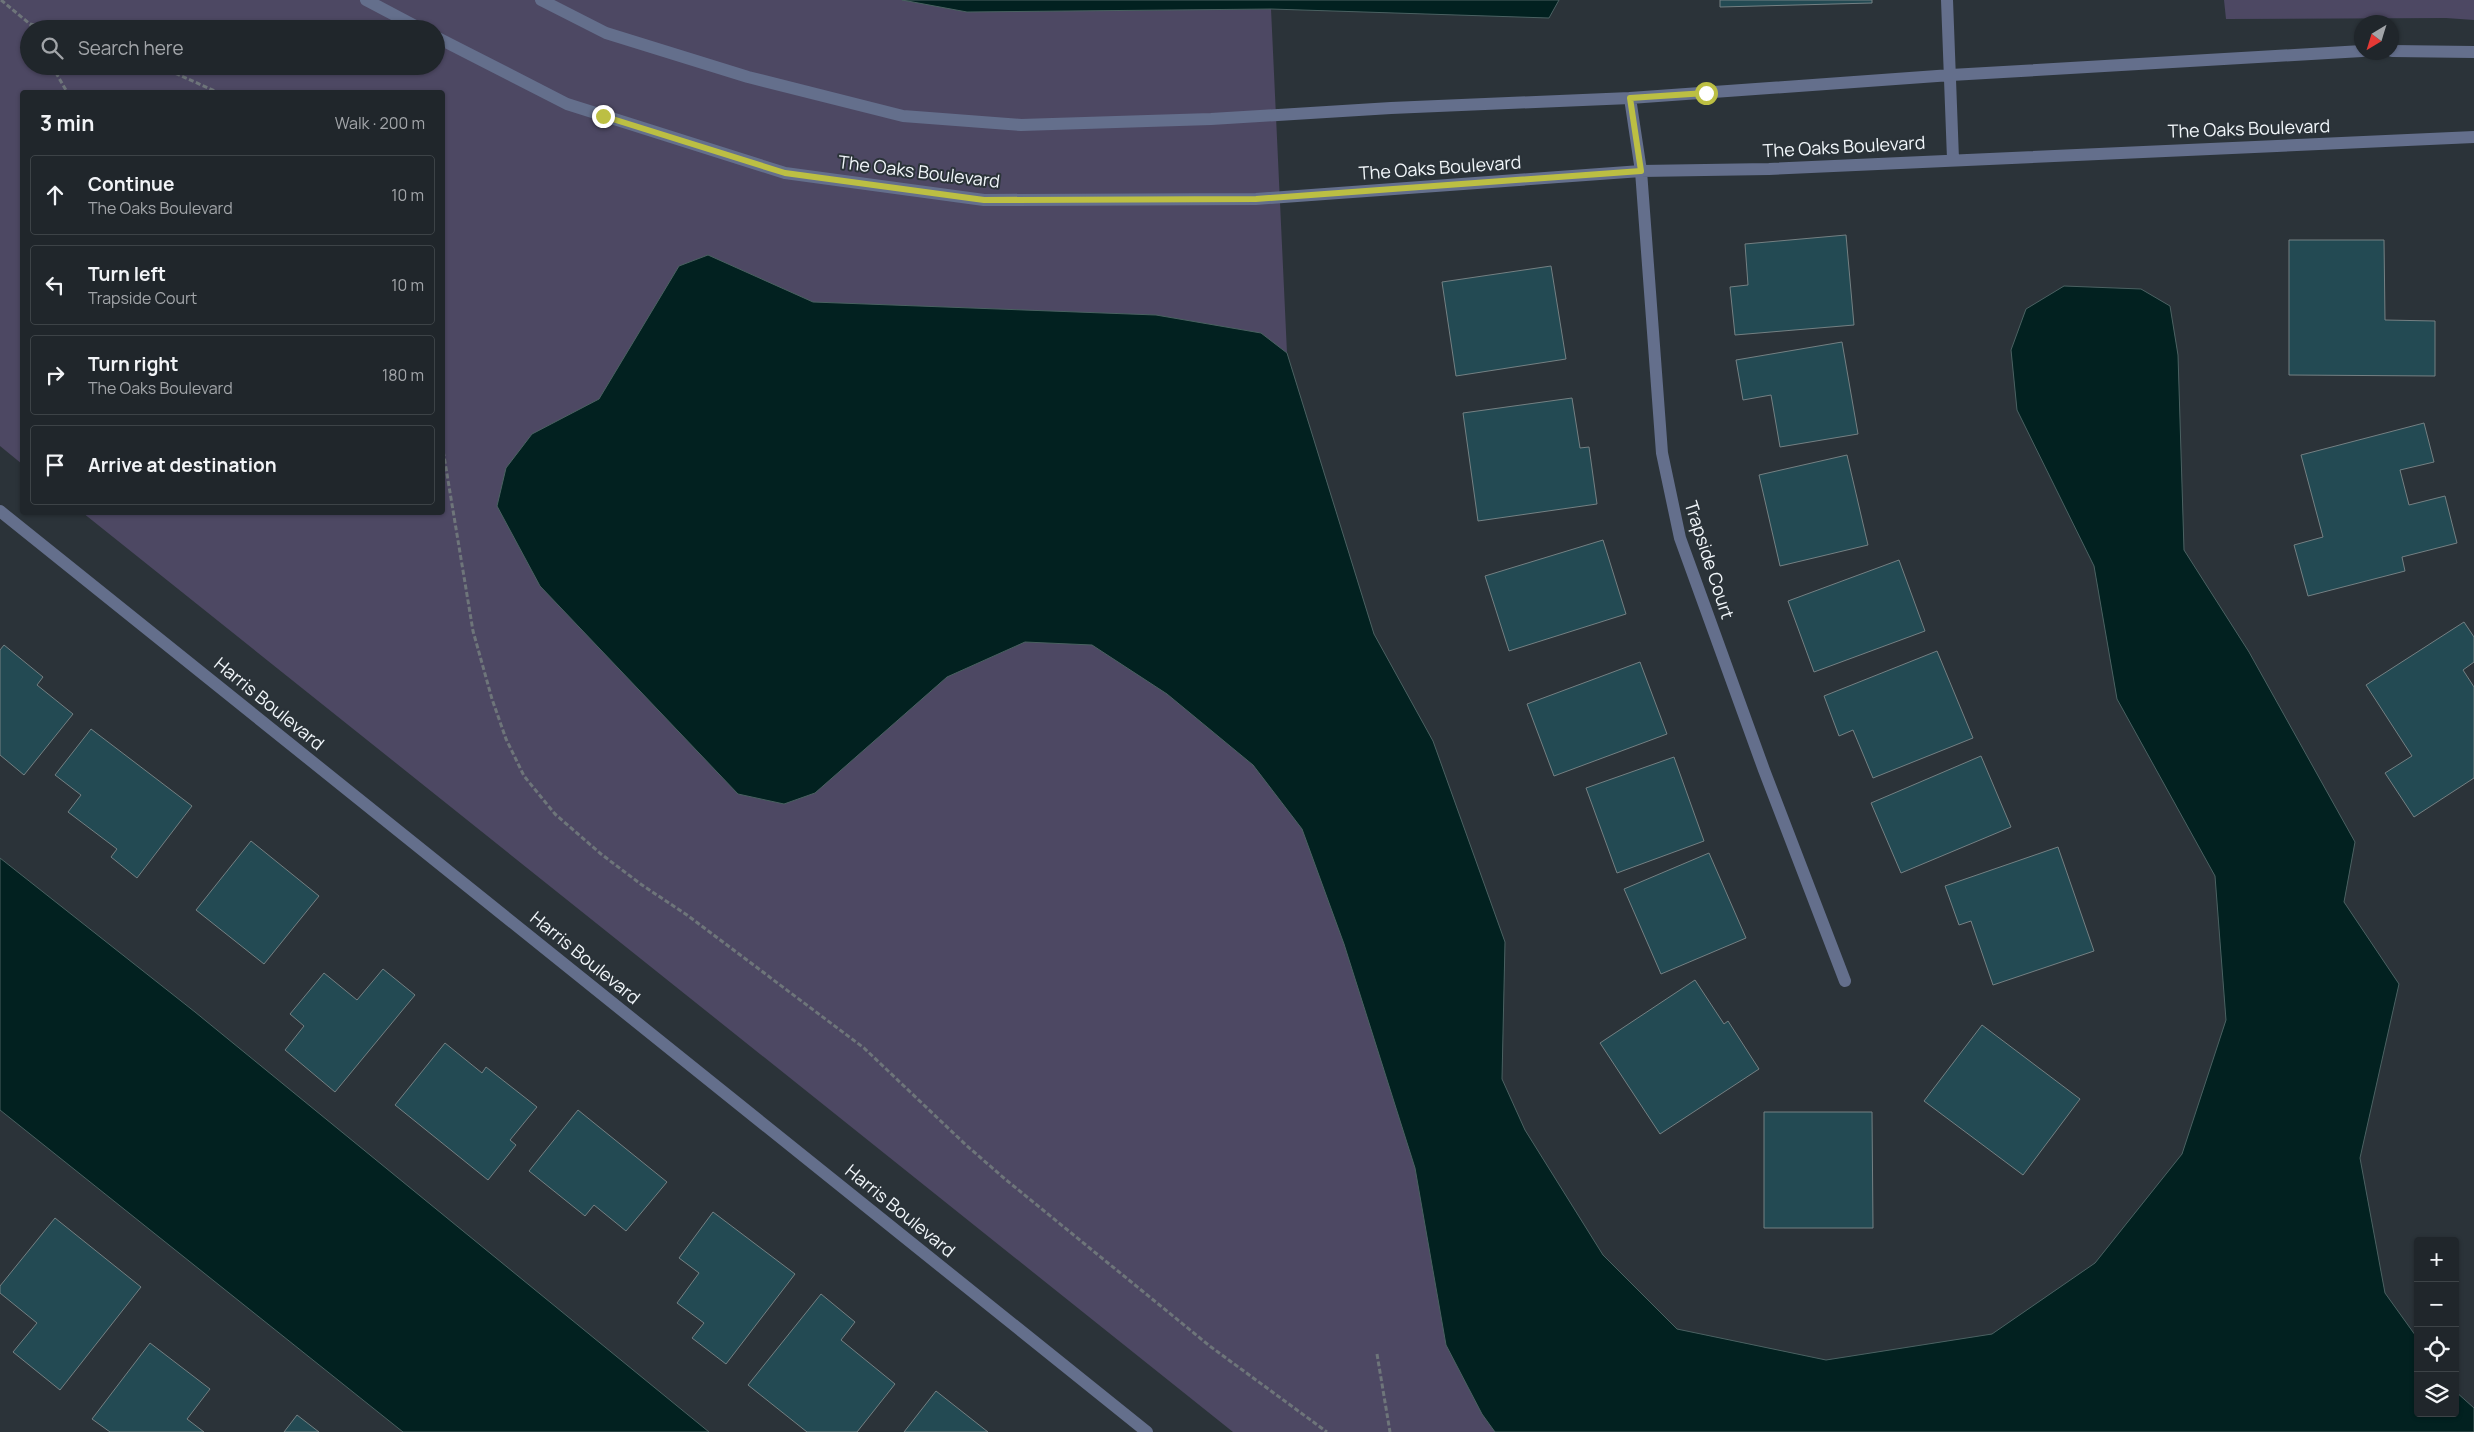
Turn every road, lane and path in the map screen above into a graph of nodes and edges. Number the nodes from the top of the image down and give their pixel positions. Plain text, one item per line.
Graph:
1 (1, 0) edge
2 (366, 0) edge
3 (540, 0) edge
4 (1947, 0) edge
5 (25, 20) edge
6 (404, 20) edge
7 (445, 42) edge
8 (2354, 51) edge
9 (2399, 51) edge
10 (2474, 52) edge
11 (57, 75) edge
12 (179, 75) edge
13 (1952, 75) junction
14 (66, 90) edge
15 (213, 90) edge
16 (1630, 98) junction
17 (2474, 136) edge
18 (1953, 159) junction
19 (1641, 171) junction
20 (445, 462) edge
21 (0, 511) edge
22 (1845, 981) dead end
23 (1377, 1354) dead end
24 (1147, 1432) edge
25 (1327, 1432) edge
26 (1390, 1432) edge

1 - 5 path
2 - 6 street
3 - 16 street
4 - 13 street
7 - 19 street, The Oaks Boulevard
8 - 13 street
9 - 10 street
11 - 14 path
12 - 15 path
13 - 16 street
13 - 18 street
16 - 19 street, Trapside Court
17 - 18 street, The Oaks Boulevard
18 - 19 street, The Oaks Boulevard
19 - 22 street, Trapside Court
20 - 25 path
21 - 24 street, Harris Boulevard
23 - 26 path

